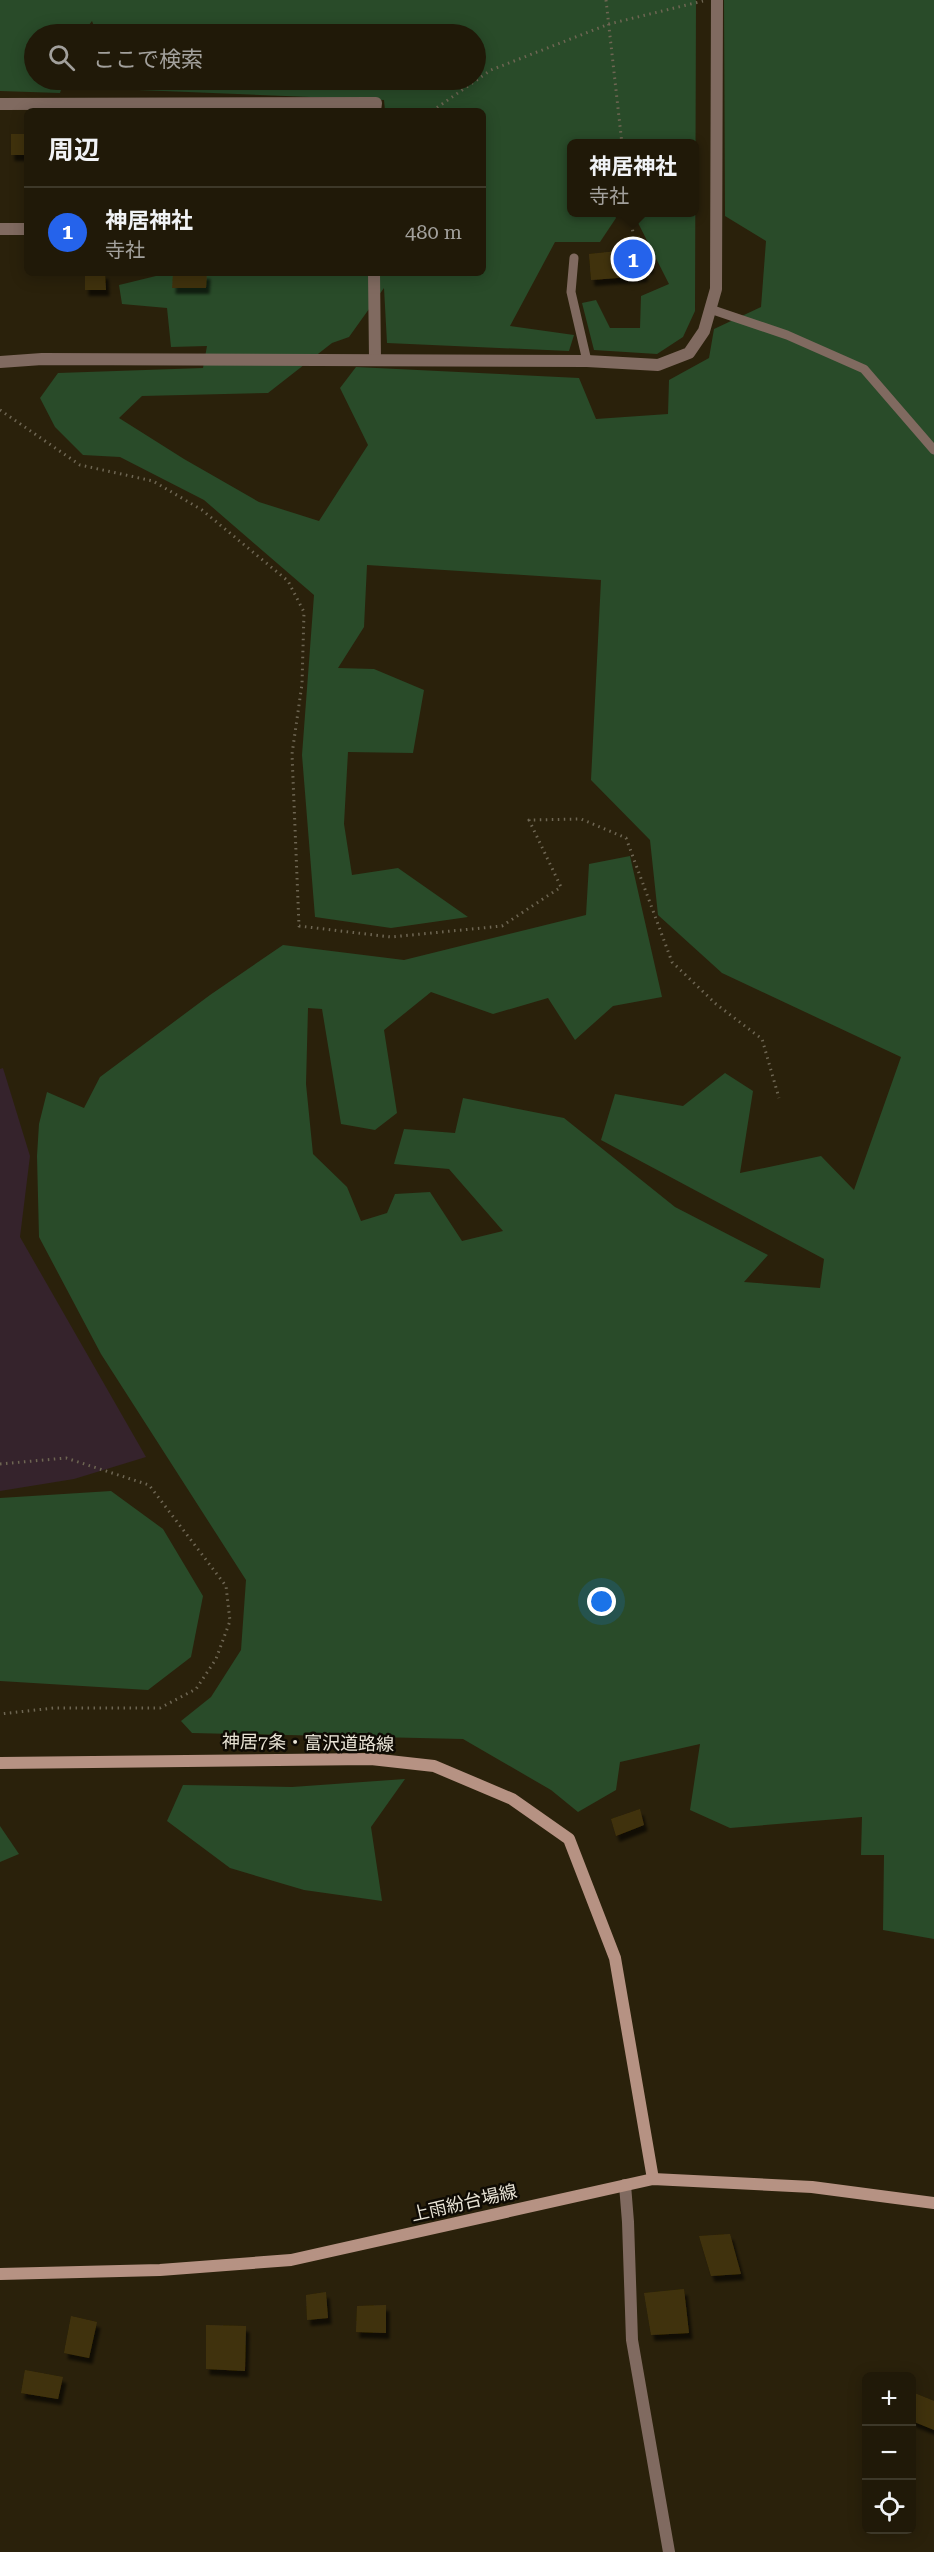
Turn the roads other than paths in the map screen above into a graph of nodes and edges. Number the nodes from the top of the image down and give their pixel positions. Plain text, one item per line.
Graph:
1 (717, 0) edge
2 (0, 104) edge
3 (375, 108) edge
4 (0, 229) edge
5 (24, 230) edge
6 (574, 258) dead end
7 (374, 276) edge
8 (710, 309) junction
9 (375, 359) junction
10 (587, 361) junction
11 (0, 362) edge
12 (934, 450) edge
13 (0, 1762) edge
14 (653, 2179) junction
15 (625, 2185) junction
16 (934, 2203) edge
17 (0, 2274) edge
18 (669, 2552) edge

1 - 8 street
2 - 3 street
4 - 5 street
6 - 10 lane
7 - 9 street
8 - 10 street
8 - 12 lane
9 - 10 street
9 - 11 street
13 - 14 main road, 神居7条・富沢道路線
14 - 15 main road, 上雨紛台場線
14 - 16 main road, 上雨紛台場線
15 - 17 main road, 上雨紛台場線
15 - 18 street

